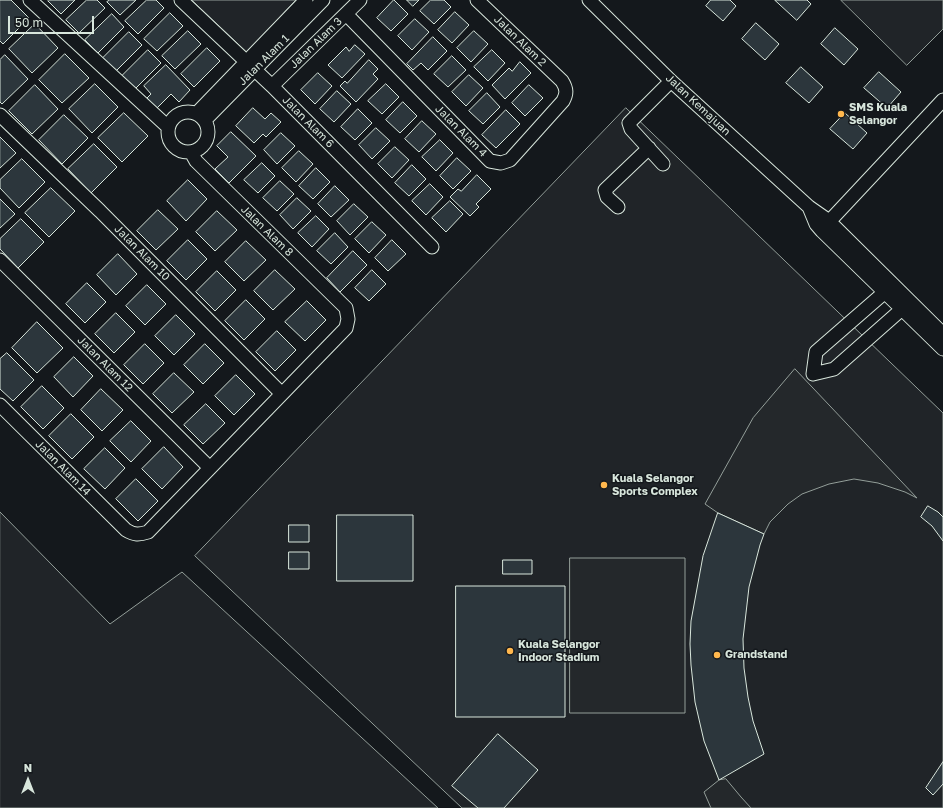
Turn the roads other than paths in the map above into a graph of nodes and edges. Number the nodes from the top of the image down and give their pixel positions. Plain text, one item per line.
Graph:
1 (30, 0) edge
2 (181, 0) edge
3 (306, 0) edge
4 (323, 0) edge
5 (360, 0) edge
6 (477, 0) edge
7 (589, 0) edge
8 (346, 14) junction
9 (250, 66) junction
10 (671, 81) junction
11 (562, 82) joint
12 (272, 86) junction
13 (943, 100) edge
14 (0, 115) edge
15 (201, 116) junction
16 (168, 127) junction
17 (649, 148) junction
18 (191, 152) junction
19 (663, 164) dead end
20 (618, 207) dead end
21 (825, 226) junction
22 (432, 247) dead end
23 (0, 260) edge
24 (890, 289) junction
25 (905, 304) junction
26 (943, 334) edge
27 (943, 349) edge
28 (282, 394) junction
29 (0, 405) edge
30 (210, 468) junction

1 - 16 street
2 - 9 street, Jalan Alam 6
3 - 9 street, Jalan Alam 1
4 - 9 street, Jalan Alam 1
5 - 8 street, Jalan Alam 3
6 - 11 street, Jalan Alam 2
7 - 10 street, Jalan Kemajuan
8 - 11 street, Jalan Alam 4
8 - 12 street, Jalan Alam 3
9 - 12 street, Jalan Alam 6
9 - 15 street, Jalan Alam 1
10 - 17 street
10 - 21 street, Jalan Kemajuan
12 - 22 street, Jalan Alam 6
13 - 21 street
14 - 28 street, Jalan Alam 10
15 - 16 street
15 - 18 street
16 - 18 street
17 - 19 street
17 - 20 street
18 - 28 street, Jalan Alam 8
21 - 24 street, Jalan Kemajuan
23 - 30 street, Jalan Alam 12
24 - 25 street, Jalan Kemajuan
24 - 25 street
25 - 26 street, Jalan Kemajuan
25 - 27 street, Jalan Kemajuan
28 - 30 street
29 - 30 street, Jalan Alam 14

